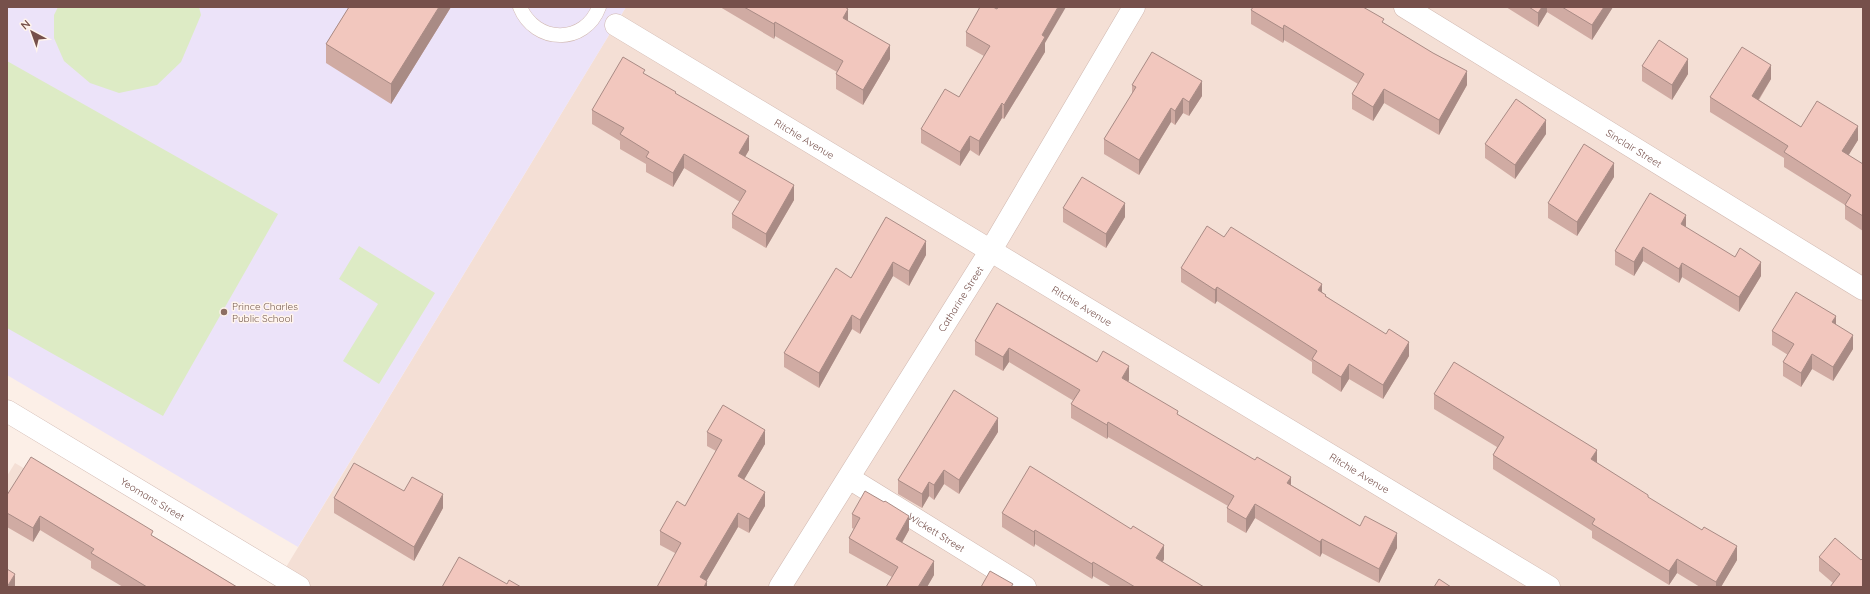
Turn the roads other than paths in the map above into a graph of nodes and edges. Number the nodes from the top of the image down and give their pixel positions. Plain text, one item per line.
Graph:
1 (520, 7) edge
2 (1134, 7) edge
3 (1405, 7) edge
4 (598, 10) edge
5 (616, 25) joint
6 (991, 250) junction
7 (1863, 289) edge
8 (8, 416) edge
9 (849, 478) junction
10 (299, 587) edge
11 (780, 587) edge
12 (1025, 587) edge
13 (1549, 587) edge

1 - 4 lane
2 - 6 street, Catharine Street
3 - 7 street, Sinclair Street
4 - 5 lane
5 - 6 street, Ritchie Avenue
6 - 9 street, Catharine Street
6 - 13 street, Ritchie Avenue
8 - 10 street, Yeomans Street
9 - 11 street, Catharine Street
9 - 12 street, Wickett Street

